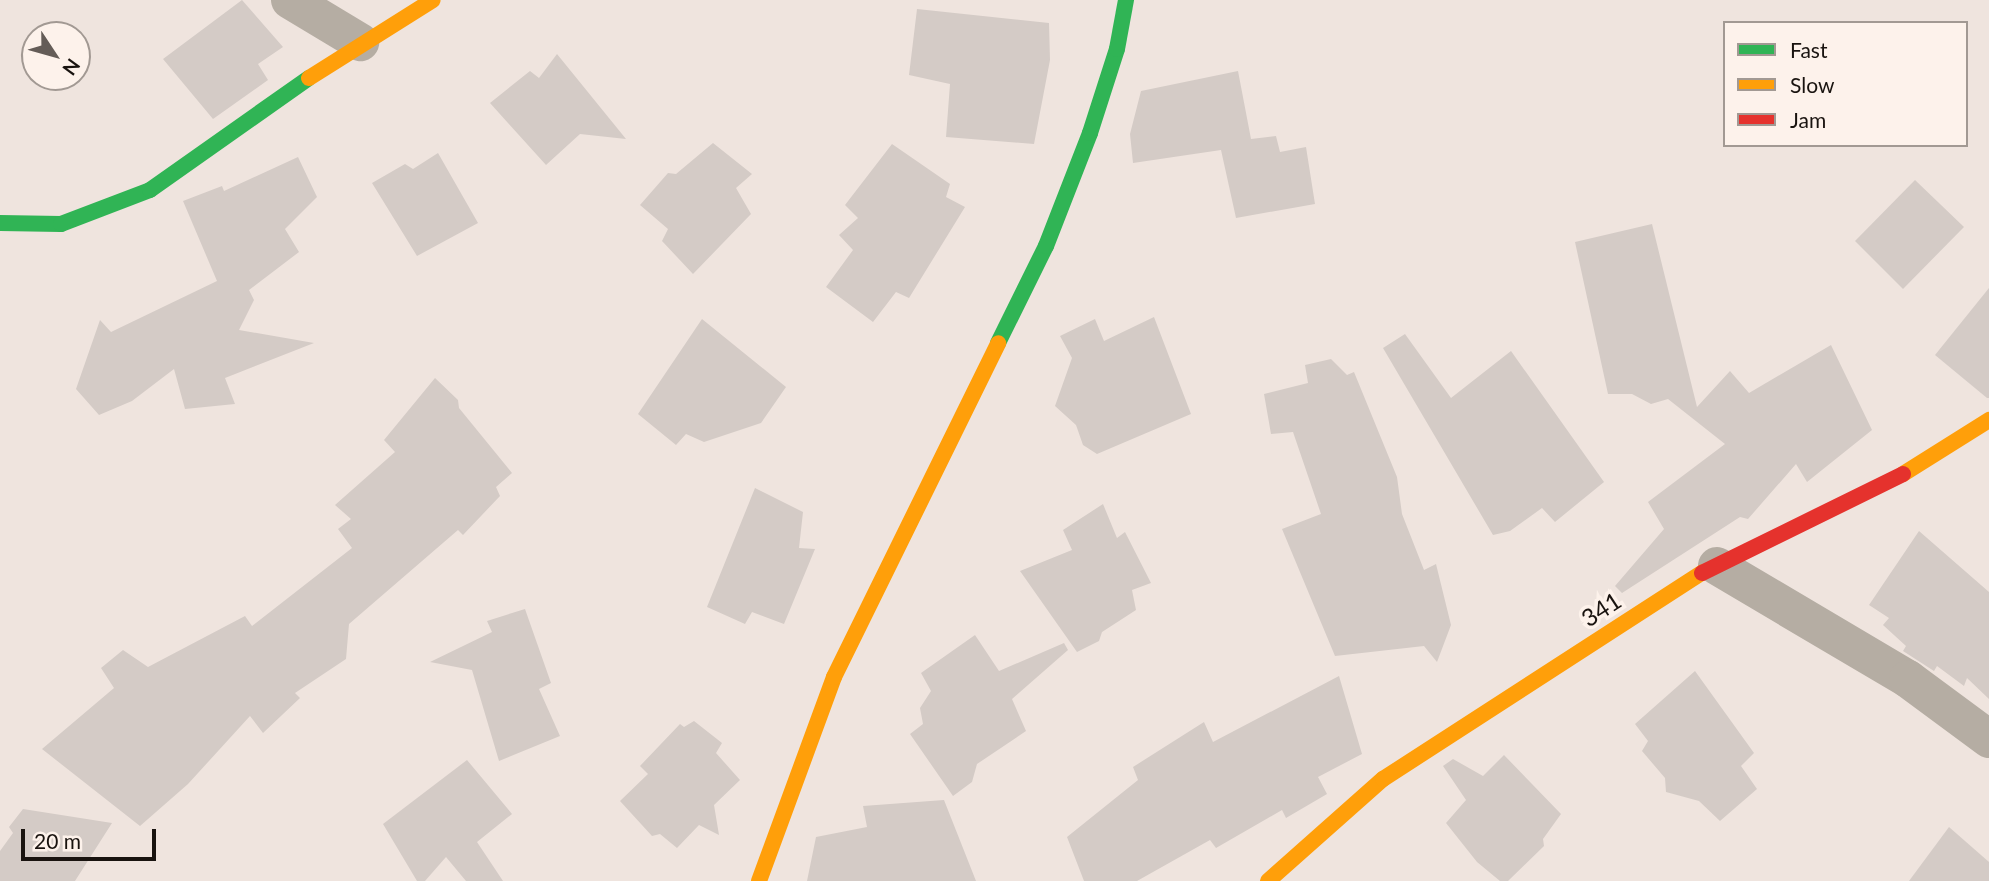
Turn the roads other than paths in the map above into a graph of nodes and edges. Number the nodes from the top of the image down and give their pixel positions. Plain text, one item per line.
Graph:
1 (290, 0) edge
2 (433, 0) edge
3 (1126, 0) edge
4 (360, 42) junction
5 (0, 223) edge
6 (1989, 420) edge
7 (1717, 566) junction
8 (1989, 739) edge
9 (759, 881) edge
10 (1268, 881) edge

1 - 4 street
2 - 4 street
3 - 9 street
4 - 5 street
6 - 7 street, 341
7 - 8 street
7 - 10 street, 341

